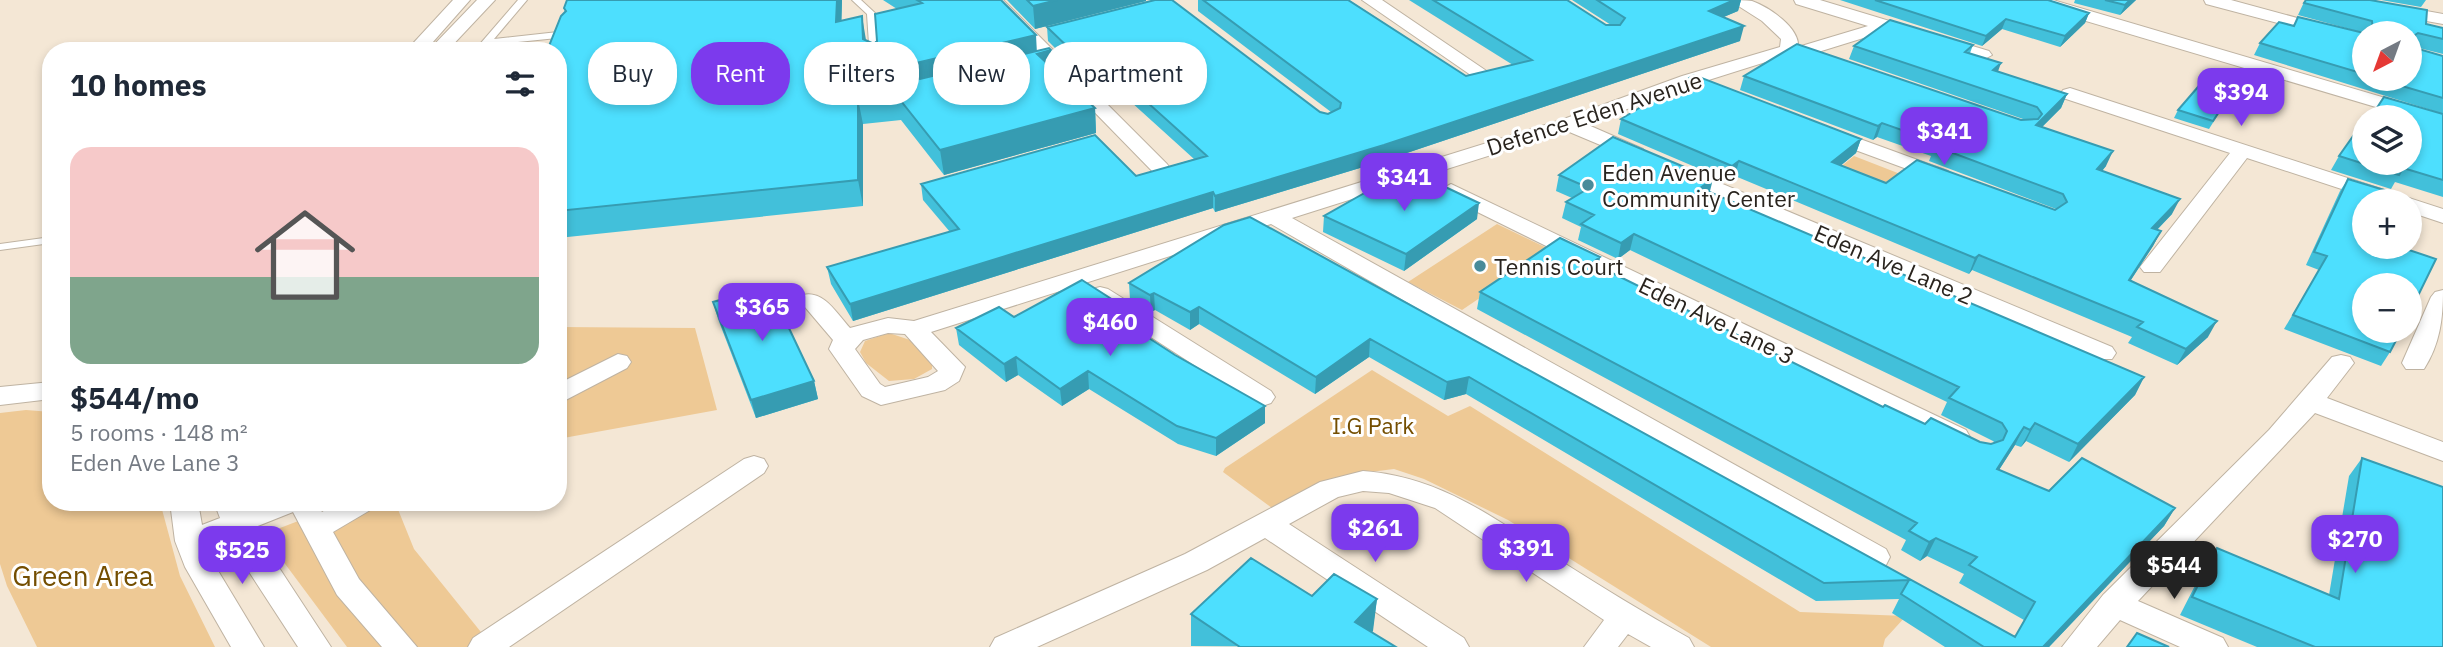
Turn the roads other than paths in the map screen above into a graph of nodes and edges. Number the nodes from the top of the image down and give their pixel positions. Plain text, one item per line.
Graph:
1 (463, 0) edge
2 (487, 0) edge
3 (523, 0) edge
4 (856, 0) edge
5 (993, 0) edge
6 (1370, 0) edge
7 (1737, 0) edge
8 (1802, 0) edge
9 (2035, 0) edge
10 (2212, 0) edge
11 (2338, 0) edge
12 (2232, 3) edge
13 (2443, 19) edge
14 (1888, 25) junction
15 (1056, 31) edge
16 (567, 34) edge
17 (1030, 38) junction
18 (2352, 38) edge
19 (423, 42) edge
20 (446, 42) edge
21 (487, 42) joint
22 (873, 42) edge
23 (1796, 50) junction
24 (1044, 52) edge
25 (1983, 55) edge
26 (1828, 61) edge
27 (1482, 74) edge
28 (1689, 80) junction
29 (1715, 90) edge
30 (2070, 94) edge
31 (1097, 105) edge
32 (2443, 121) edge
33 (1568, 124) junction
34 (1804, 124) edge
35 (1126, 134) junction
36 (1100, 141) edge
37 (2243, 150) junction
38 (1160, 168) edge
39 (1414, 172) junction
40 (1958, 182) edge
41 (2362, 189) edge
42 (2422, 209) edge
43 (2443, 216) edge
44 (1274, 217) junction
45 (42, 241) edge
46 (0, 247) edge
47 (2152, 267) dead end
48 (1072, 277) junction
49 (2443, 297) edge
50 (811, 300) dead end
51 (914, 328) junction
52 (845, 339) junction
53 (2103, 354) dead end
54 (618, 362) dead end
55 (2341, 363) dead end
56 (2415, 363) dead end
57 (567, 390) edge
58 (42, 391) edge
59 (0, 396) edge
60 (1262, 397) dead end
61 (2311, 402) junction
62 (1982, 450) edge
63 (2443, 452) edge
64 (754, 466) dead end
65 (185, 511) edge
66 (231, 513) edge
67 (309, 515) edge
68 (1268, 524) junction
69 (190, 541) junction
70 (1875, 557) edge
71 (2114, 604) junction
72 (1624, 617) junction
73 (248, 647) edge
74 (314, 647) edge
75 (401, 647) edge
76 (484, 647) edge
77 (1006, 647) edge
78 (1454, 647) edge
79 (1600, 647) edge
80 (1678, 647) edge
81 (2078, 647) edge
82 (2212, 647) edge

1 - 19 street
2 - 20 street
3 - 21 lane
4 - 22 lane
5 - 17 street
6 - 27 street
7 - 23 street
8 - 14 street
9 - 32 street
10 - 12 street
11 - 13 street
12 - 18 street
14 - 23 street, Defence Eden Avenue
14 - 25 street
15 - 17 street
16 - 21 lane
17 - 24 street
23 - 26 street
23 - 28 street, Defence Eden Avenue
28 - 29 street
28 - 33 street, Defence Eden Avenue
30 - 37 street
31 - 35 street
33 - 39 street, Defence Eden Avenue
33 - 53 street, Eden Ave Lane 2
34 - 40 street
35 - 36 street
35 - 38 street
37 - 41 street
37 - 47 street
39 - 44 street, Defence Eden Avenue
39 - 62 street, Eden Ave Lane 3
42 - 43 street
44 - 48 street, Defence Eden Avenue
44 - 70 street
45 - 46 lane
48 - 51 street, Defence Eden Avenue
48 - 60 street
49 - 56 street
50 - 52 street
51 - 52 street, Defence Eden Avenue
51 - 52 street
54 - 57 street
55 - 61 street
58 - 59 street
61 - 63 street
61 - 71 street
64 - 76 street
65 - 69 street
66 - 69 street
66 - 74 street
67 - 75 street
68 - 72 street
68 - 77 street
68 - 78 street
69 - 73 street
71 - 81 street
71 - 82 street
72 - 79 street
72 - 80 street

